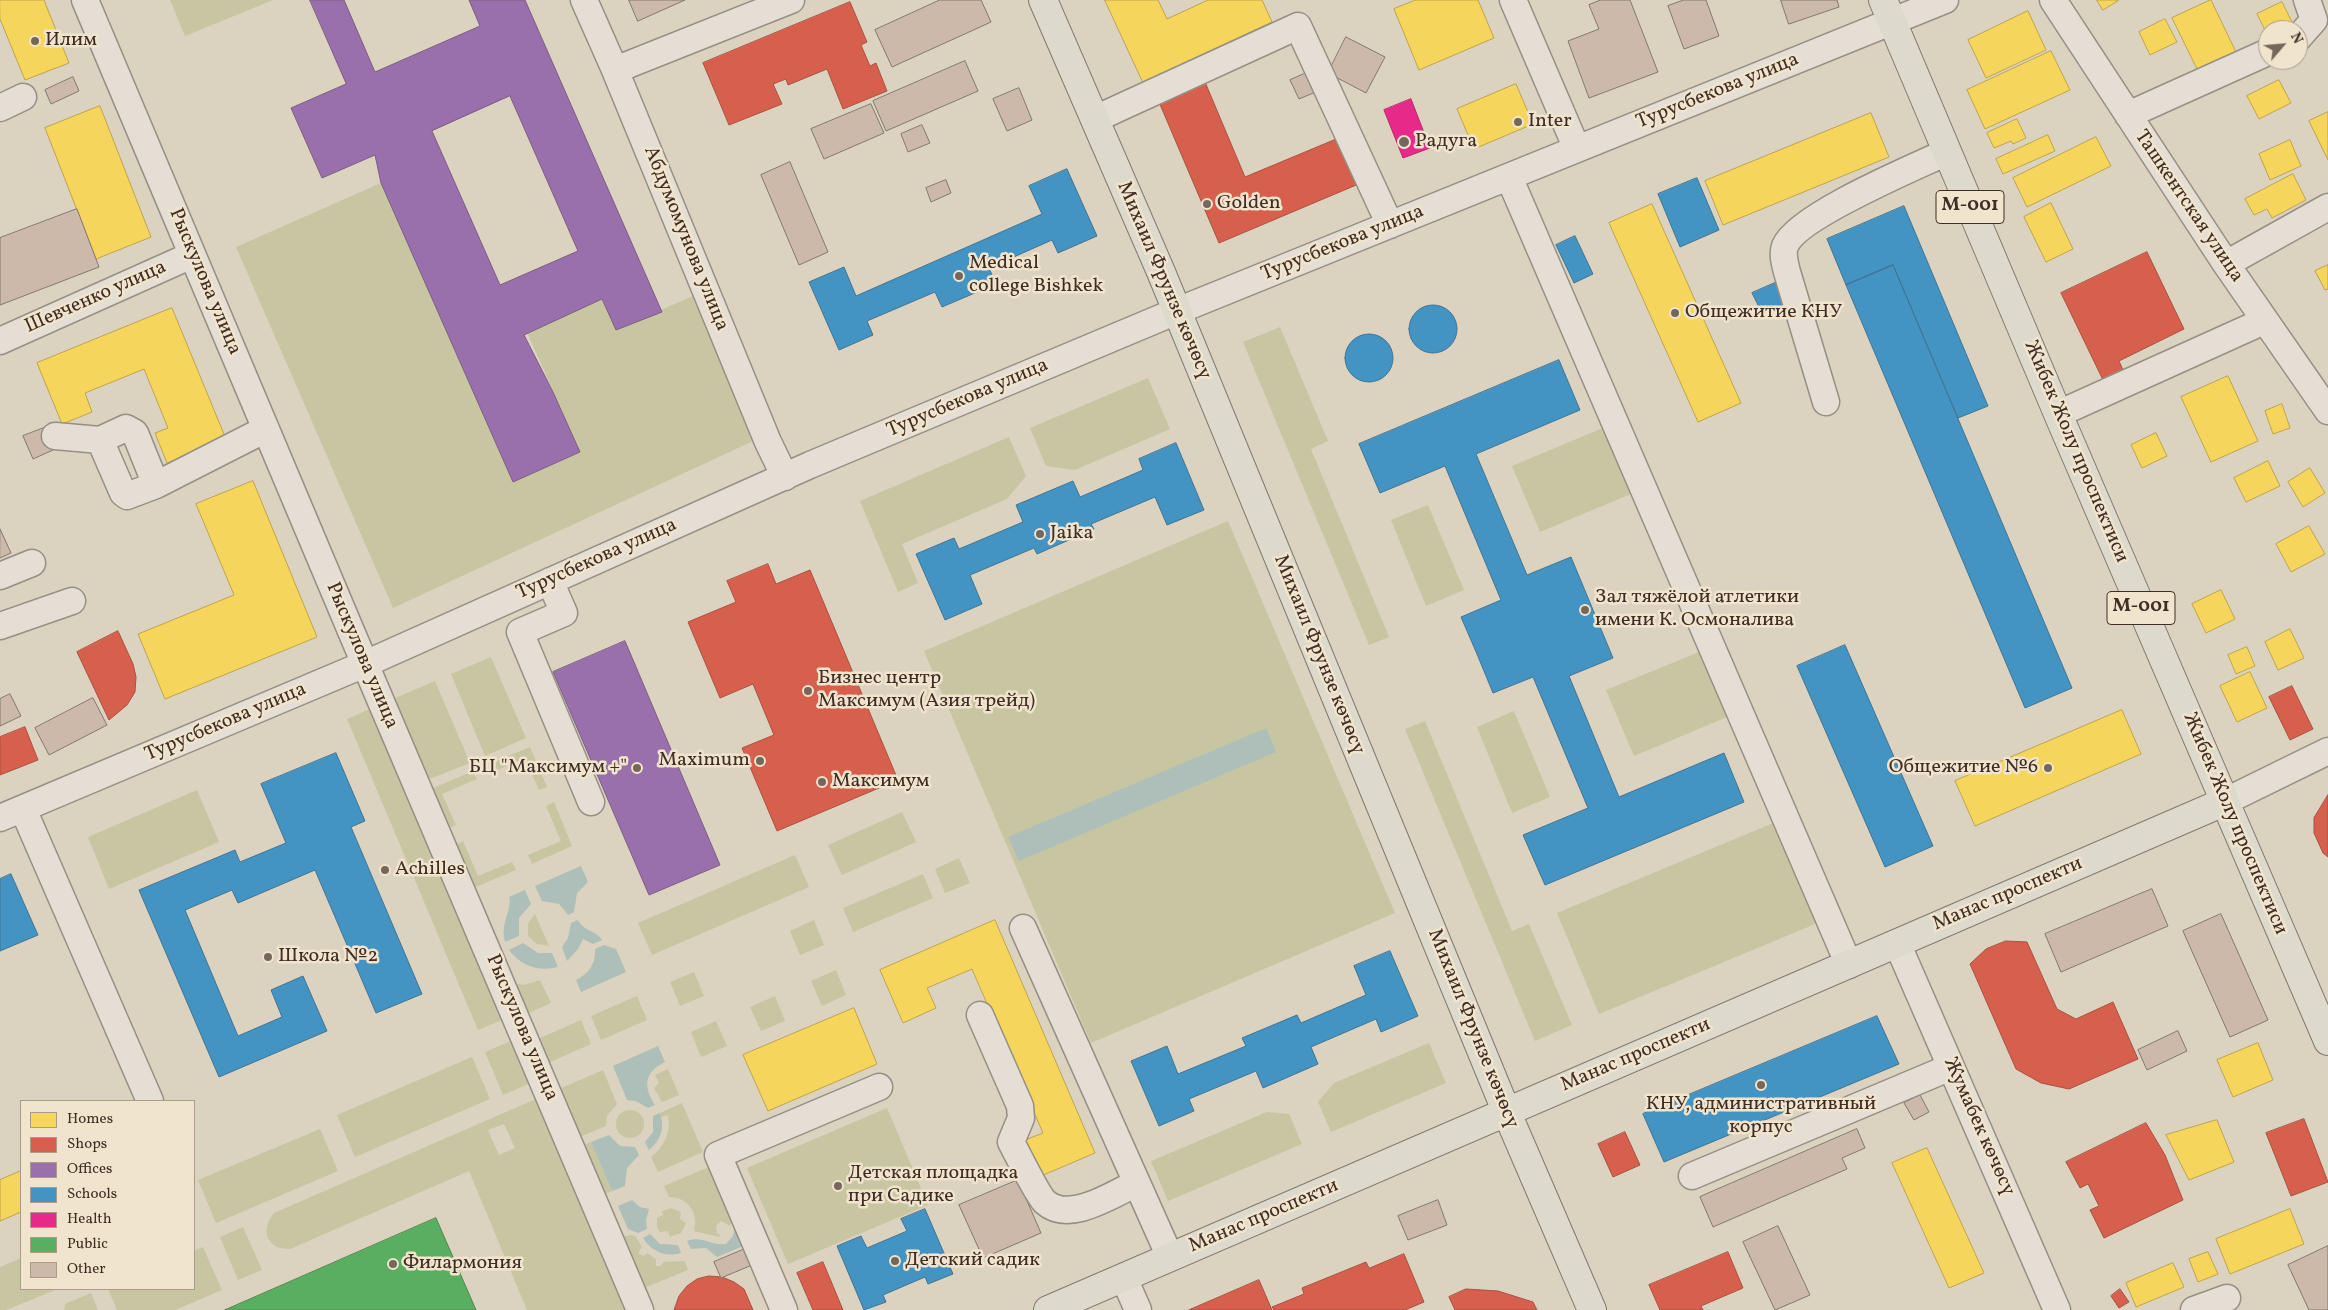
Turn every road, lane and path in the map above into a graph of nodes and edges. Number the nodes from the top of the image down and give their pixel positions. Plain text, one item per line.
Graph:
1 (85, 0) edge
2 (584, 0) edge
3 (791, 0) edge
4 (1043, 0) edge
5 (1513, 0) edge
6 (1945, 0) edge
7 (2053, 0) edge
8 (2306, 0) edge
9 (1888, 11) edge
10 (2308, 27) edge
11 (2258, 56) edge
12 (616, 70) junction
13 (2128, 115) junction
14 (1094, 119) junction
15 (1577, 149) junction
16 (1947, 152) junction
17 (1509, 177) junction
18 (2328, 207) edge
19 (1390, 225) junction
20 (192, 255) junction
21 (2226, 264) junction
22 (1177, 311) junction
23 (2264, 321) junction
24 (0, 341) edge
25 (1826, 402) dead end
26 (2328, 411) edge
27 (2058, 414) junction
28 (266, 429) junction
29 (56, 436) dead end
30 (100, 440) junction
31 (785, 477) junction
32 (156, 484) junction
33 (32, 563) dead end
34 (0, 576) edge
35 (550, 581) junction
36 (72, 600) dead end
37 (0, 626) edge
38 (365, 664) junction
39 (2328, 751) edge
40 (591, 802) dead end
41 (2224, 802) junction
42 (11, 813) edge
43 (1023, 928) dead end
44 (1898, 943) junction
45 (1849, 964) junction
46 (980, 1015) dead end
47 (2328, 1041) edge
48 (1952, 1067) junction
49 (879, 1087) dead end
50 (150, 1100) edge
51 (1506, 1113) junction
52 (1692, 1176) dead end
53 (1137, 1183) junction
54 (1170, 1257) junction
55 (1124, 1278) junction
56 (2226, 1298) dead end
57 (640, 1310) edge
58 (784, 1310) edge
59 (1048, 1310) edge
60 (1138, 1310) edge
61 (1592, 1310) edge
62 (2057, 1310) edge
63 (2194, 1310) edge

1 - 20 street, Рыскулова улица
2 - 12 street, Абдумомунова улица
3 - 12 street
4 - 14 main road, Михаил Фрунзе көчөсү
5 - 15 street
6 - 9 street, Турусбекова улица
7 - 13 street, Ташкентская улица
8 - 10 street
9 - 15 street, Турусбекова улица
9 - 16 main road, Жибек Жолу проспектиси / М-001
11 - 13 street
12 - 31 street, Абдумомунова улица
13 - 21 street, Ташкентская улица
14 - 19 street
14 - 22 main road, Михаил Фрунзе көчөсү
15 - 17 street, Турусбекова улица
16 - 25 street
16 - 27 main road, Жибек Жолу проспектиси / М-001
17 - 19 street, Турусбекова улица
17 - 45 street
18 - 21 street
19 - 22 street, Турусбекова улица
20 - 24 street, Шевченко улица
20 - 28 street, Рыскулова улица
21 - 23 street, Ташкентская улица
22 - 31 street, Турусбекова улица
22 - 51 main road, Михаил Фрунзе көчөсү
23 - 26 street, Ташкентская улица
23 - 27 street
27 - 41 main road, Жибек Жолу проспектиси / М-001
28 - 32 street
28 - 38 street, Рыскулова улица
29 - 30 street
30 - 32 street
30 - 32 street
31 - 35 street, Турусбекова улица
33 - 34 street
35 - 38 street, Турусбекова улица
35 - 40 street
36 - 37 street
38 - 42 street, Турусбекова улица
38 - 57 street, Рыскулова улица
39 - 41 street
41 - 44 main road, Манас проспекти
41 - 47 main road, Жибек Жолу проспектиси / М-001
42 - 50 street
43 - 53 street
44 - 45 main road, Манас проспекти
44 - 48 street, Жумабек көчөсү
45 - 51 main road, Манас проспекти
46 - 53 street
48 - 52 street
48 - 62 street, Жумабек көчөсү
49 - 58 street
51 - 54 main road, Манас проспекти
51 - 61 main road, Михаил Фрунзе көчөсү
53 - 54 street
54 - 55 main road, Манас проспекти
55 - 59 main road, Манас проспекти
55 - 60 street
56 - 63 street

